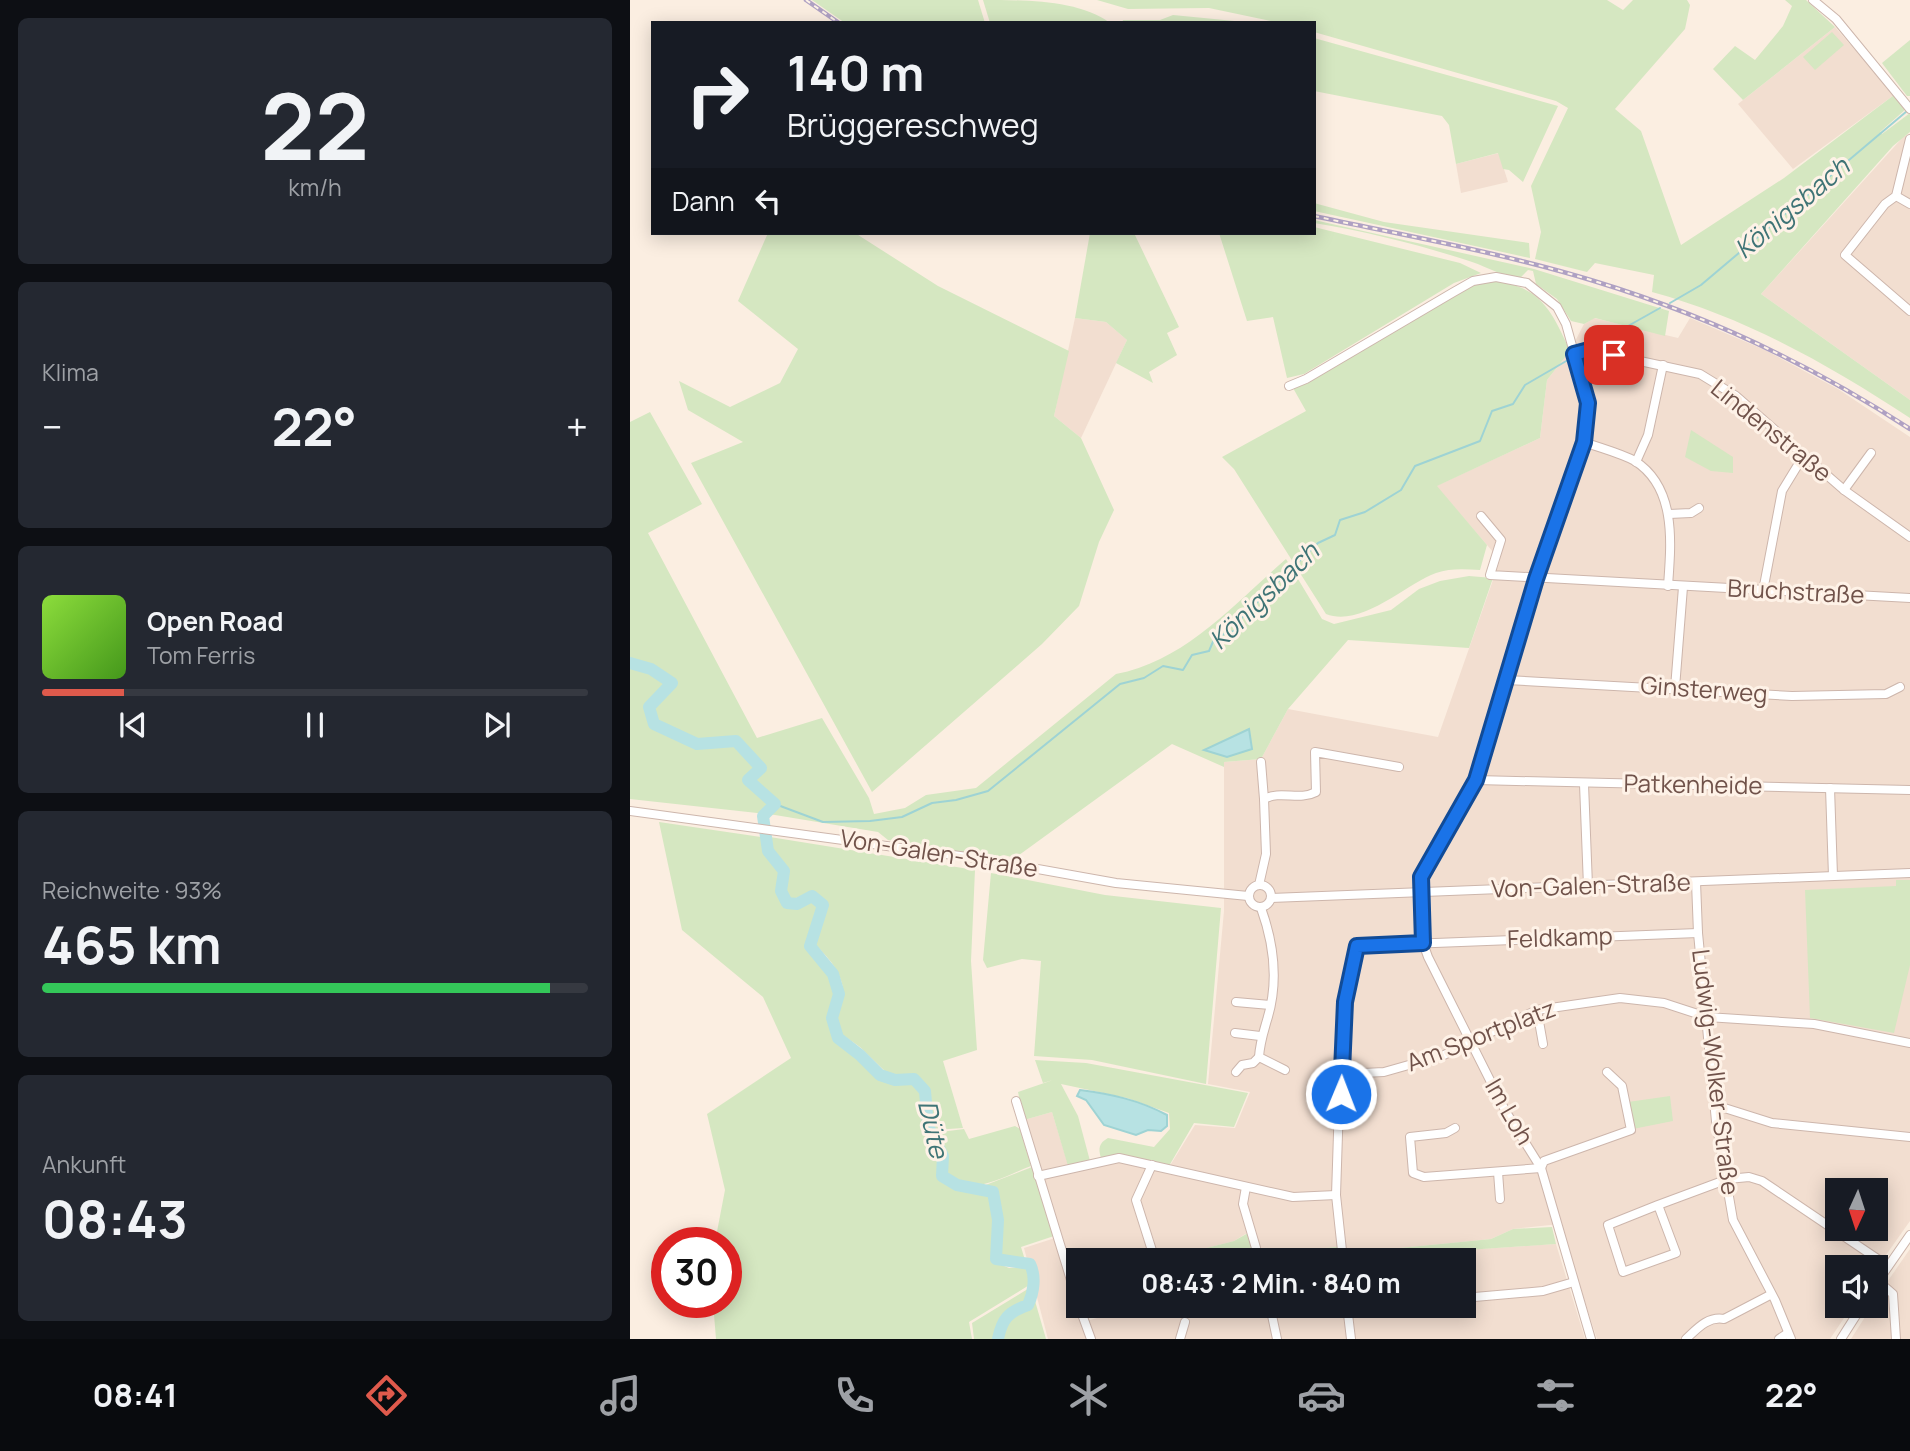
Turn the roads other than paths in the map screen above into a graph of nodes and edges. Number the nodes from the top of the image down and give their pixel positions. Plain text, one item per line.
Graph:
1 (1813, 0) edge
2 (1910, 109) edge
3 (1910, 139) edge
4 (1896, 196) junction
5 (1910, 204) edge
6 (1910, 310) edge
7 (1574, 354) junction
8 (1663, 365) junction
9 (1289, 386) dead end
10 (1584, 442) junction
11 (1871, 453) dead end
12 (1804, 455) junction
13 (1636, 462) junction
14 (1844, 490) junction
15 (1699, 508) dead end
16 (1669, 514) junction
17 (1481, 516) dead end
18 (1910, 537) edge
19 (1536, 579) junction
20 (1668, 586) junction
21 (1683, 587) junction
22 (1763, 591) junction
23 (1910, 598) edge
24 (1507, 680) junction
25 (1900, 687) dead end
26 (1675, 688) junction
27 (1261, 762) dead end
28 (1399, 767) dead end
29 (1476, 780) junction
30 (1584, 784) junction
31 (1830, 788) junction
32 (1910, 790) edge
33 (1264, 799) junction
34 (630, 811) edge
35 (1910, 873) edge
36 (1833, 876) junction
37 (1696, 882) junction
38 (1259, 885) junction
39 (1588, 886) junction
40 (1420, 891) junction
41 (1248, 896) junction
42 (1271, 898) junction
43 (1261, 908) junction
44 (1698, 933) junction
45 (1423, 943) junction
46 (1236, 1002) dead end
47 (1270, 1005) junction
48 (1537, 1010) junction
49 (1707, 1017) junction
50 (1235, 1033) dead end
51 (1260, 1036) junction
52 (1469, 1041) junction
53 (1910, 1042) edge
54 (1543, 1044) dead end
55 (1259, 1057) junction
56 (1284, 1070) dead end
57 (1236, 1072) dead end
58 (1607, 1072) dead end
59 (1342, 1074) junction
60 (1016, 1101) dead end
61 (1715, 1105) junction
62 (1455, 1128) dead end
63 (1910, 1136) edge
64 (1152, 1165) junction
65 (1541, 1168) junction
66 (1498, 1172) junction
67 (1038, 1176) junction
68 (1728, 1179) junction
69 (1246, 1187) junction
70 (1336, 1195) junction
71 (1500, 1199) dead end
72 (1658, 1205) junction
73 (1910, 1235) edge
74 (1151, 1248) edge
75 (1256, 1248) dead end
76 (1342, 1248) edge
77 (1872, 1255) edge
78 (1066, 1266) edge
79 (1888, 1266) edge
80 (1574, 1282) junction
81 (1888, 1291) edge
82 (1770, 1295) junction
83 (1476, 1297) edge
84 (1083, 1318) edge
85 (1273, 1318) edge
86 (1348, 1318) edge
87 (1854, 1318) edge
88 (1185, 1322) dead end
89 (1789, 1336) edge
90 (1091, 1339) edge
91 (1181, 1339) edge
92 (1277, 1339) edge
93 (1351, 1339) edge
94 (1591, 1339) edge
95 (1686, 1339) edge
96 (1779, 1339) edge
97 (1841, 1339) edge
98 (1896, 1339) edge

1 - 2 street
3 - 4 street
4 - 5 street
4 - 6 street
7 - 8 street, Lindenstraße
7 - 9 street
7 - 10 street
8 - 12 street, Lindenstraße
8 - 13 street
10 - 13 street
10 - 19 street
11 - 14 street, Lindenstraße
12 - 14 street, Lindenstraße
12 - 22 street
13 - 16 street
14 - 18 street, Lindenstraße
15 - 16 street
16 - 20 street
17 - 19 street, Bruchstraße
19 - 20 street, Bruchstraße
19 - 24 street
20 - 21 street, Bruchstraße
21 - 22 street, Bruchstraße
21 - 26 street
22 - 23 street, Bruchstraße
24 - 26 street, Ginsterweg
24 - 29 street
25 - 26 street, Ginsterweg
27 - 33 street
28 - 33 street
29 - 30 street, Patkenheide
29 - 40 street
30 - 31 street, Patkenheide
30 - 39 street
31 - 32 street, Patkenheide
31 - 36 street
33 - 38 street
34 - 41 street, Von-Galen-Straße
35 - 36 street, Von-Galen-Straße
36 - 37 street, Von-Galen-Straße
37 - 39 street, Von-Galen-Straße
37 - 44 street, Ludwig-Wolker-Straße
38 - 41 street
38 - 42 street
39 - 40 street, Von-Galen-Straße
40 - 42 street, Von-Galen-Straße
40 - 45 street, Im Loh
41 - 43 street
42 - 43 street
43 - 47 street
44 - 45 street, Feldkamp
44 - 49 street, Ludwig-Wolker-Straße
45 - 52 street, Im Loh
45 - 59 street, Feldkamp
46 - 47 street
47 - 51 street
48 - 49 street, Am Sportplatz
48 - 52 street, Am Sportplatz
48 - 54 street
49 - 53 street, Am Sportplatz
49 - 61 street, Ludwig-Wolker-Straße
50 - 51 street
51 - 55 street
52 - 59 street, Am Sportplatz
52 - 65 street, Im Loh
55 - 56 street
55 - 57 street
58 - 65 street
59 - 70 street
60 - 67 street
61 - 63 street
61 - 68 street, Ludwig-Wolker-Straße
62 - 66 street
64 - 67 street
64 - 69 street
64 - 74 street
65 - 66 street
65 - 80 street, Im Loh
66 - 71 street
67 - 78 street
68 - 72 street
68 - 77 street
68 - 82 street, Ludwig-Wolker-Straße
69 - 70 street
69 - 75 street
70 - 76 street
72 - 72 street
73 - 79 street
80 - 83 street
80 - 94 street, Im Loh
81 - 98 street
82 - 89 street, Ludwig-Wolker-Straße
82 - 95 street
84 - 90 street
85 - 92 street
86 - 93 street
87 - 97 street
88 - 91 street
89 - 96 street, Ludwig-Wolker-Straße

